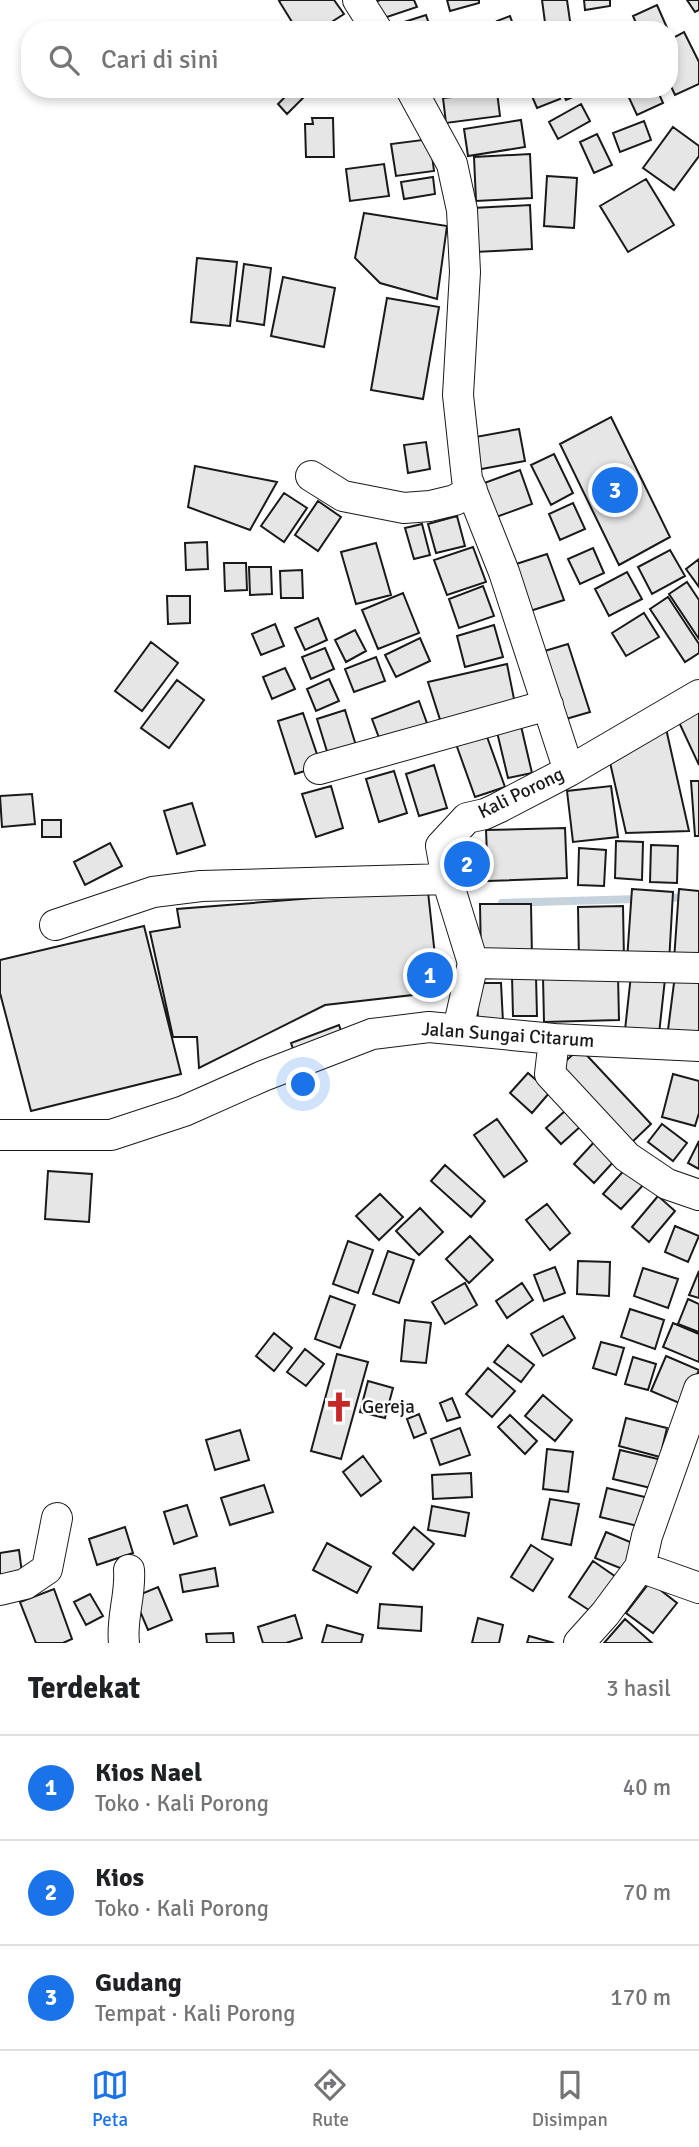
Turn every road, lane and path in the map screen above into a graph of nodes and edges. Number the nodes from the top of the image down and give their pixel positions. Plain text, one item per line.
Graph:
1 (358, 0) edge
2 (371, 21) edge
3 (416, 98) edge
4 (311, 476) dead end
5 (472, 490) junction
6 (699, 695) edge
7 (548, 705) junction
8 (319, 769) dead end
9 (569, 771) junction
10 (447, 879) junction
11 (55, 925) dead end
12 (473, 963) junction
13 (699, 968) edge
14 (458, 1029) junction
15 (554, 1039) junction
16 (699, 1046) edge
17 (0, 1135) edge
18 (699, 1195) edge
19 (699, 1389) edge
20 (57, 1518) dead end
21 (640, 1566) junction
22 (129, 1570) dead end
23 (699, 1588) edge
24 (0, 1590) edge
25 (124, 1643) edge
26 (579, 1643) edge

1 - 2 street
3 - 5 street
4 - 5 street
5 - 7 street
6 - 9 street, Kali Porong
7 - 8 street
7 - 9 street
9 - 10 street, Kali Porong
10 - 11 street
10 - 12 street, Kali Porong
12 - 13 street
12 - 14 street
14 - 15 street, Jalan Sungai Citarum
14 - 17 street, Jalan Sungai Citarum
15 - 16 street, Jalan Sungai Citarum
15 - 18 street
19 - 21 street
20 - 24 street
21 - 23 street
21 - 26 street
22 - 25 street

